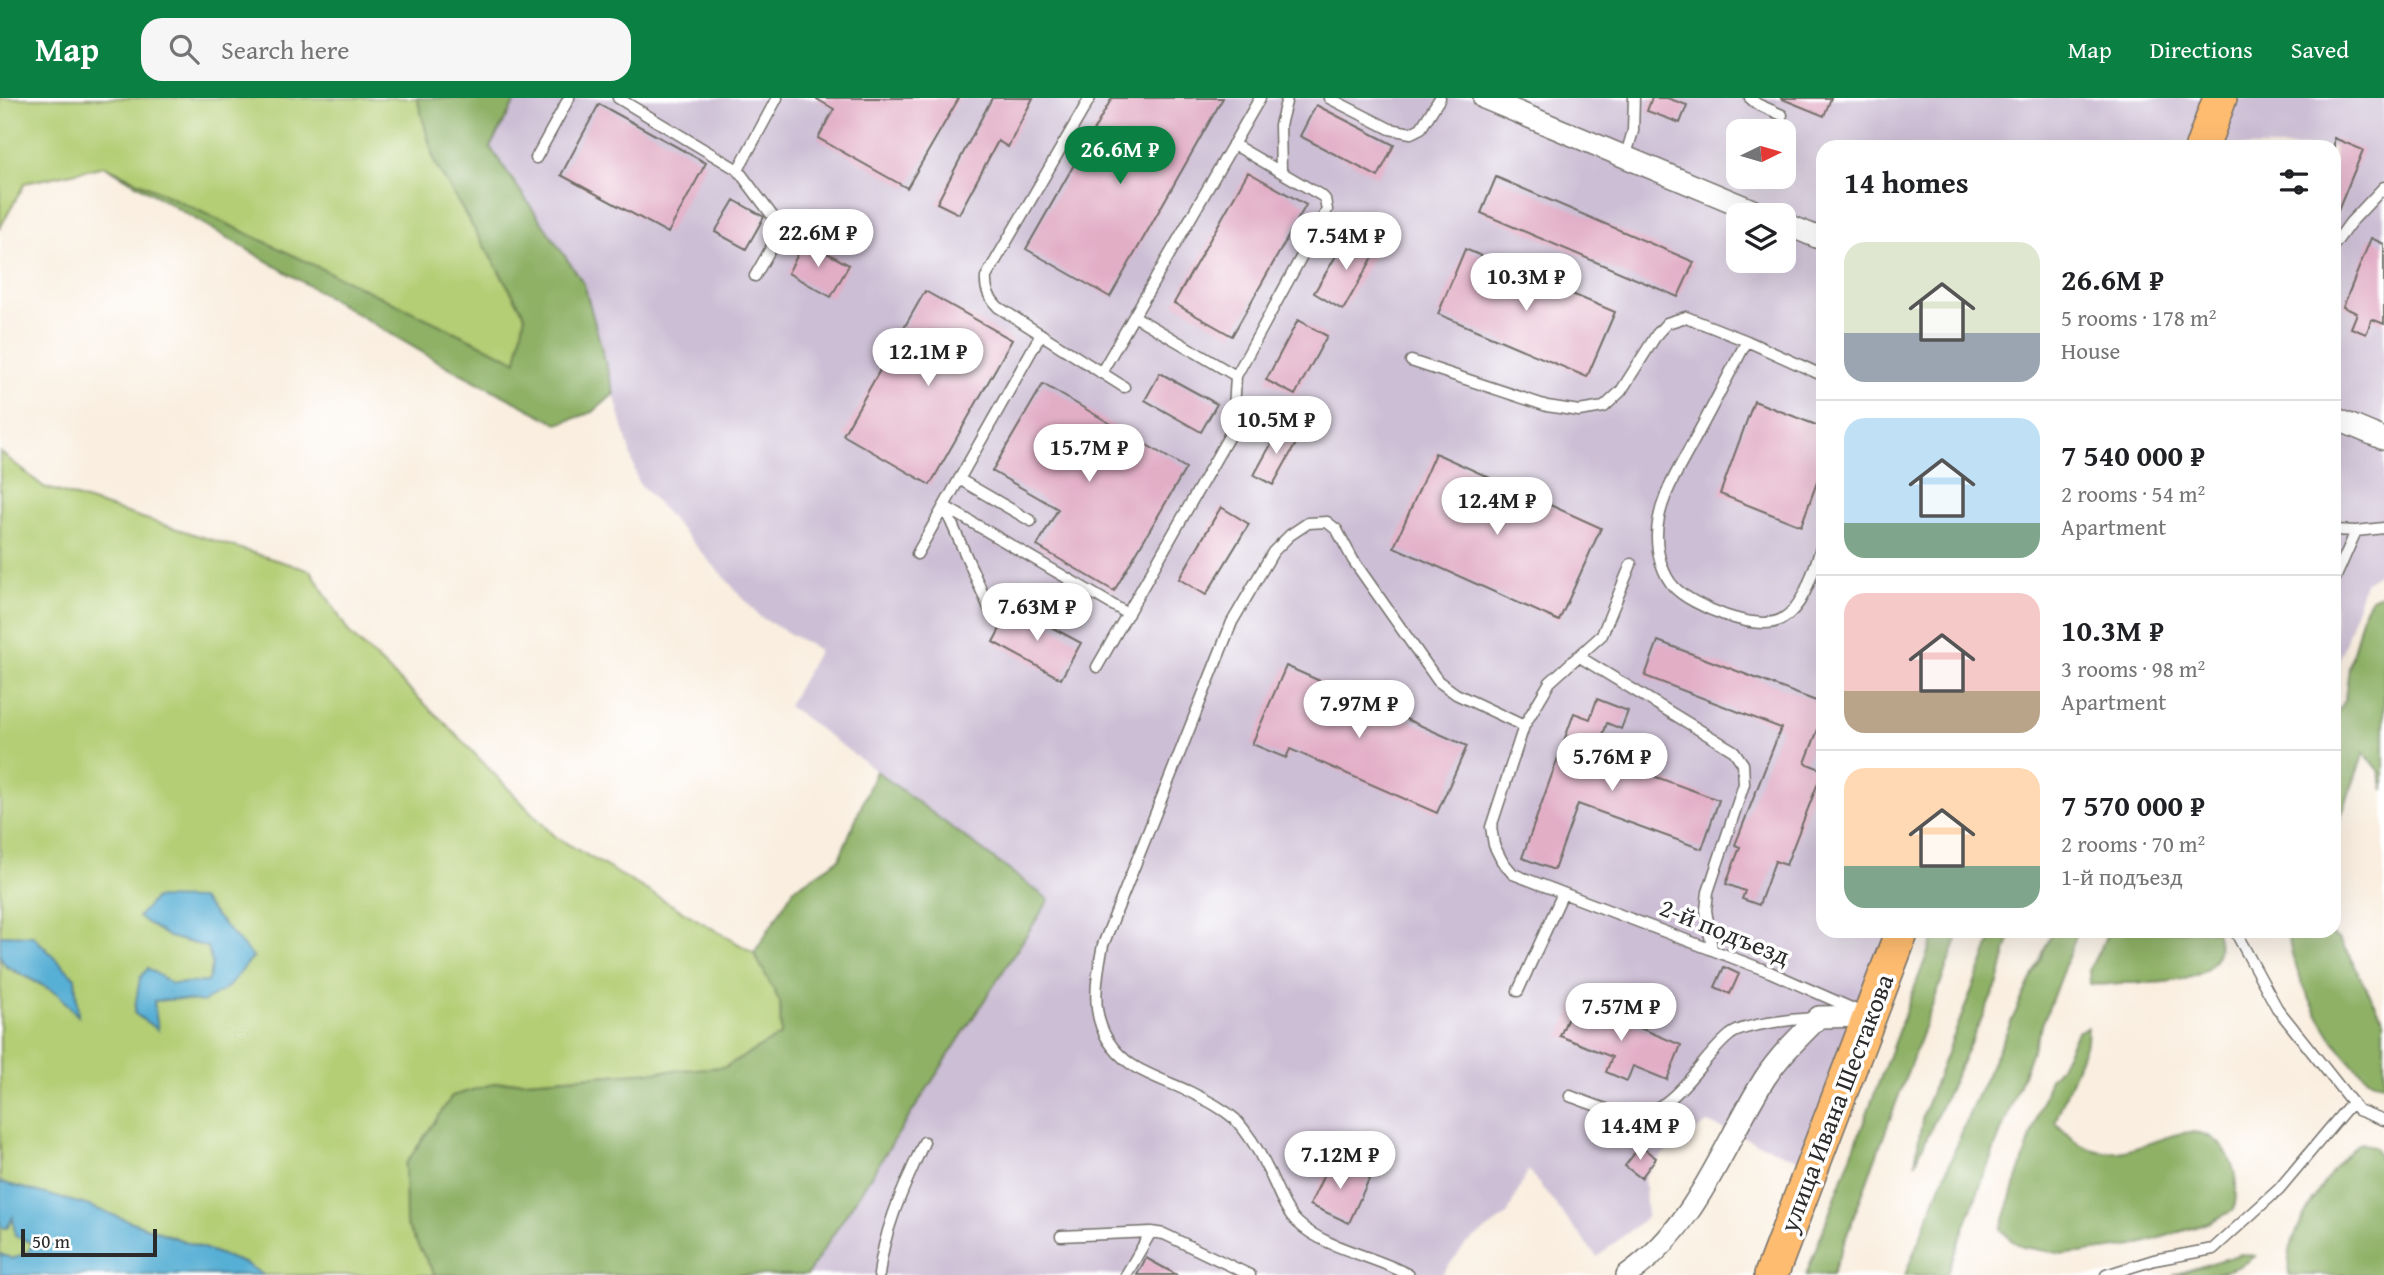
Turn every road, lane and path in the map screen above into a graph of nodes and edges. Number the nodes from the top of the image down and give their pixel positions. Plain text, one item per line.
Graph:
1 (569, 98) edge
2 (618, 98) edge
3 (777, 98) edge
4 (1090, 98) edge
5 (1260, 98) edge
6 (1287, 98) edge
7 (1329, 98) edge
8 (1440, 98) edge
9 (1485, 98) edge
10 (1750, 98) edge
11 (2220, 98) edge
12 (1635, 101) edge
13 (1782, 115) dead end
14 (2205, 140) edge
15 (1233, 144) junction
16 (536, 158) dead end
17 (1625, 158) junction
18 (738, 170) junction
19 (1281, 172) junction
20 (2384, 187) edge
21 (1735, 203) edge
22 (1796, 228) edge
23 (2341, 235) edge
24 (1816, 237) edge
25 (755, 276) dead end
26 (1134, 316) junction
27 (1041, 334) junction
28 (1747, 341) junction
29 (1411, 361) dead end
30 (1816, 372) edge
31 (1101, 373) junction
32 (1236, 376) junction
33 (1124, 387) dead end
34 (2341, 421) edge
35 (2384, 439) edge
36 (959, 479) junction
37 (944, 506) junction
38 (1031, 521) dead end
39 (2384, 528) edge
40 (2341, 530) edge
41 (2356, 531) junction
42 (917, 554) dead end
43 (1816, 560) edge
44 (1631, 564) dead end
45 (2341, 565) edge
46 (990, 610) dead end
47 (1128, 614) junction
48 (1577, 656) junction
49 (1097, 667) dead end
50 (1524, 726) junction
51 (1563, 893) junction
52 (1899, 938) edge
53 (2239, 938) edge
54 (1712, 949) junction
55 (1518, 991) dead end
56 (1869, 1016) junction
57 (1819, 1017) junction
58 (1570, 1096) dead end
59 (2352, 1102) junction
60 (2384, 1120) edge
61 (924, 1142) dead end
62 (1151, 1232) junction
63 (1062, 1236) dead end
64 (879, 1275) edge
65 (1126, 1275) edge
66 (1250, 1275) edge
67 (1409, 1275) edge
68 (1627, 1275) edge
69 (1771, 1275) edge
70 (2106, 1275) edge

1 - 16 lane
2 - 18 lane
3 - 18 lane
4 - 27 lane
5 - 15 lane
6 - 19 lane
7 - 8 lane
9 - 17 street
10 - 13 lane
11 - 14 main road
12 - 17 lane
15 - 19 lane
15 - 26 lane
17 - 21 street
18 - 25 lane
19 - 32 lane
20 - 23 lane
22 - 24 street
26 - 31 lane
26 - 32 lane
27 - 31 lane
27 - 36 lane
28 - 29 lane
28 - 30 lane
28 - 43 lane
31 - 33 lane
32 - 47 lane
34 - 35 street
36 - 37 lane
36 - 38 lane
37 - 42 lane
37 - 46 lane
37 - 47 lane
39 - 41 lane
40 - 41 lane
41 - 45 lane
44 - 48 lane, 2-й подъезд
47 - 49 lane
48 - 50 lane, 2-й подъезд
48 - 54 lane
50 - 51 lane, 2-й подъезд
50 - 67 lane
51 - 54 lane, 2-й подъезд
51 - 55 lane
52 - 56 main road, улица Ивана Шестакова
53 - 59 lane
54 - 56 lane, 2-й подъезд
56 - 57 street
56 - 69 main road, улица Ивана Шестакова
57 - 58 lane
57 - 68 street
59 - 60 lane
59 - 70 lane
61 - 64 lane
62 - 63 lane
62 - 65 lane
62 - 66 lane

